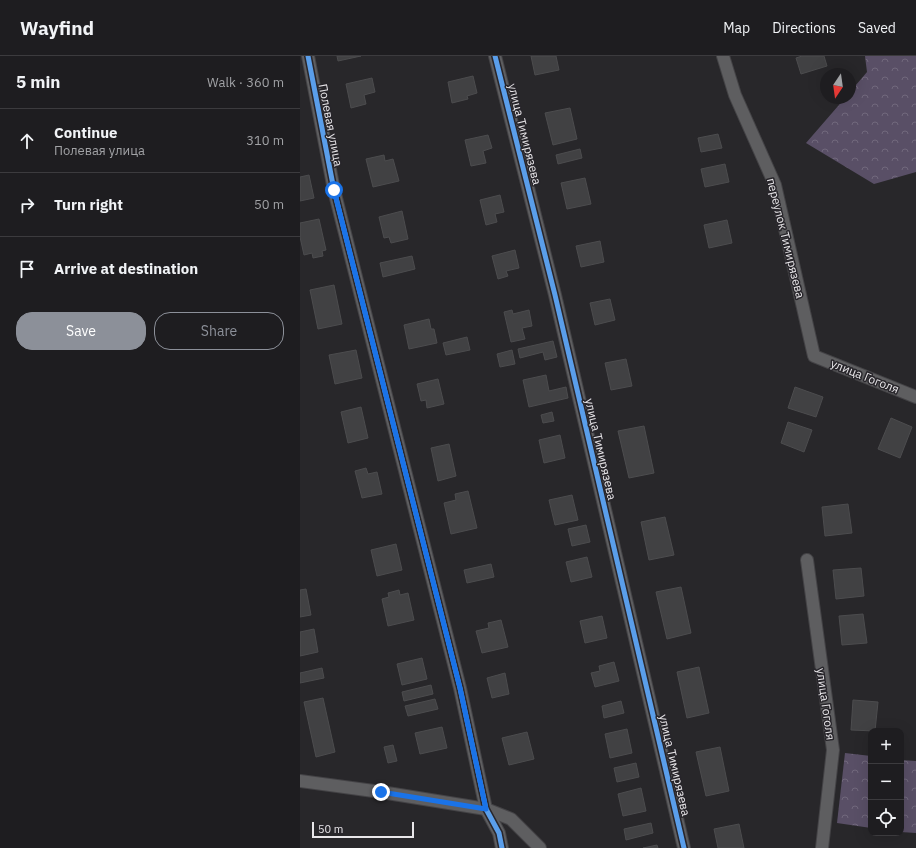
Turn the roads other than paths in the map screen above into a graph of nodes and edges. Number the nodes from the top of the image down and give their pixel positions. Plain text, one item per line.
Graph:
1 (308, 56) edge
2 (495, 56) edge
3 (724, 56) edge
4 (814, 356) joint
5 (916, 397) edge
6 (807, 560) dead end
7 (300, 781) edge
8 (486, 809) junction
9 (502, 848) edge
10 (540, 848) edge
11 (684, 848) edge
12 (822, 848) edge

1 - 8 street, Полевая улица
2 - 11 street, улица Тимирязева
3 - 4 street, переулок Тимирязева
4 - 5 street, улица Гоголя
6 - 12 street, улица Гоголя
7 - 8 street
8 - 9 street, Полевая улица
8 - 10 street

